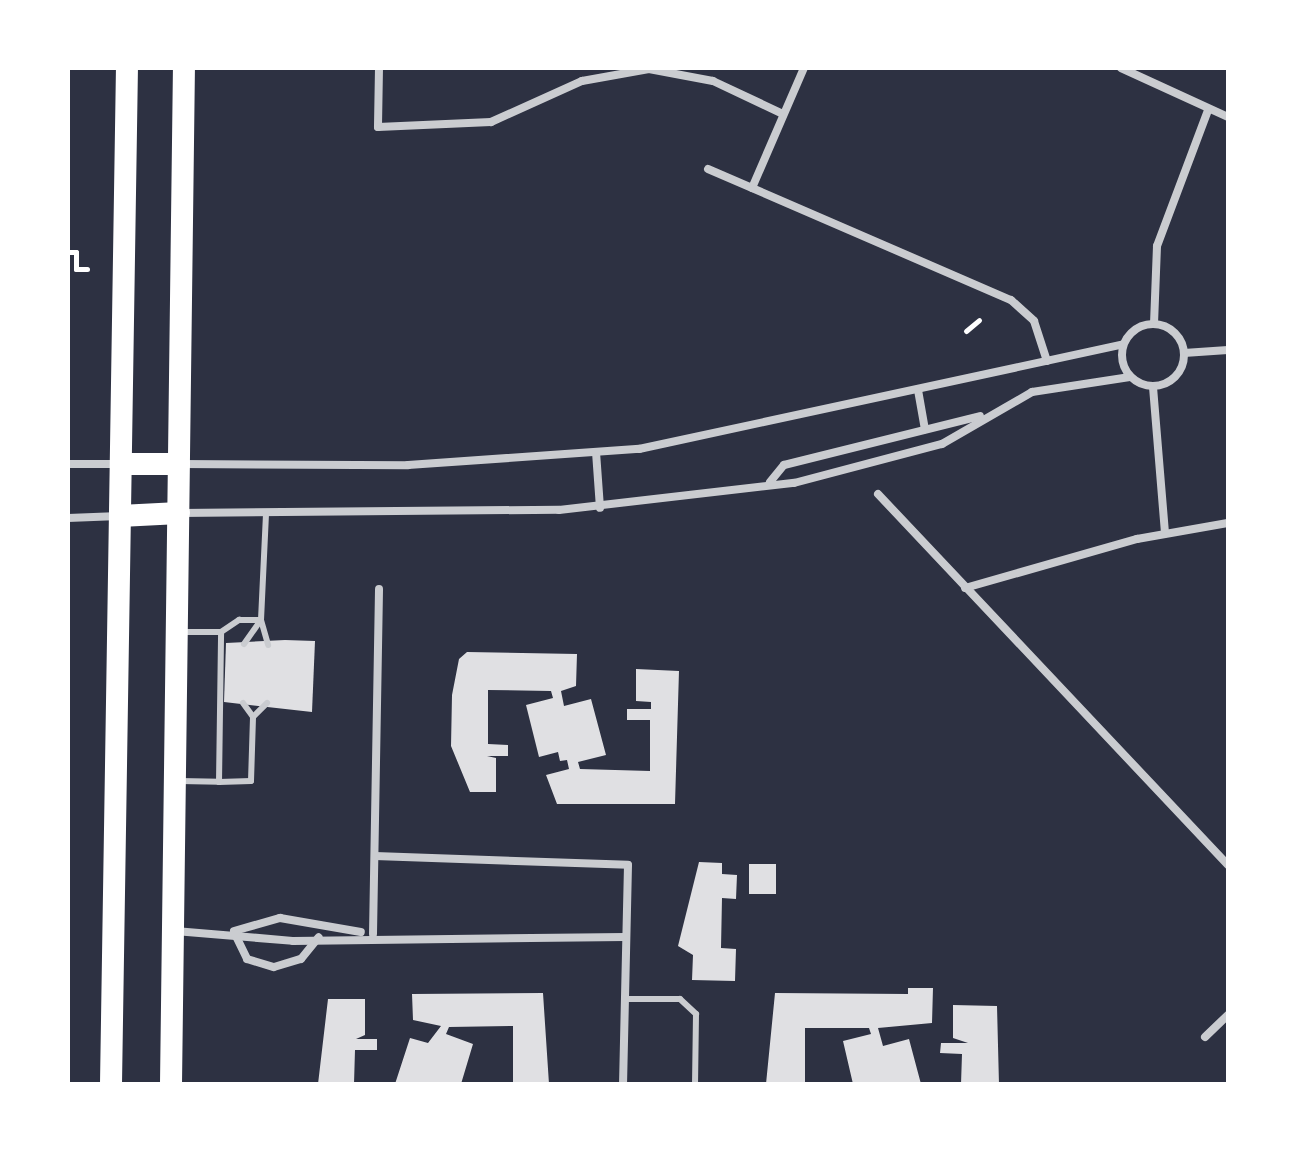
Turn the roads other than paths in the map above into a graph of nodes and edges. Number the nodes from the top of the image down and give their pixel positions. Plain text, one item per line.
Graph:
1 (127, 68) edge
2 (184, 68) edge
3 (379, 68) edge
4 (804, 68) edge
5 (1121, 68) edge
6 (1208, 110) junction
7 (783, 114) junction
8 (1228, 117) edge
9 (708, 169) dead end
10 (752, 188) junction
11 (1154, 324) junction
12 (1123, 344) junction
13 (1228, 350) edge
14 (1184, 353) junction
15 (1047, 361) junction
16 (1130, 377) junction
17 (1153, 387) junction
18 (918, 390) junction
19 (984, 416) junction
20 (925, 429) junction
21 (596, 452) junction
22 (68, 464) edge
23 (121, 464) junction
24 (179, 464) junction
25 (770, 482) junction
26 (878, 494) dead end
27 (600, 508) junction
28 (179, 513) junction
29 (266, 513) junction
30 (120, 516) junction
31 (68, 518) edge
32 (1228, 523) edge
33 (1165, 532) junction
34 (965, 588) junction
35 (379, 589) dead end
36 (261, 620) junction
37 (177, 632) junction
38 (221, 632) junction
39 (244, 644) dead end
40 (268, 645) dead end
41 (243, 703) dead end
42 (267, 703) dead end
43 (253, 717) junction
44 (175, 780) junction
45 (219, 782) junction
46 (375, 856) junction
47 (1228, 865) edge
48 (172, 930) junction
49 (234, 932) junction
50 (373, 934) junction
51 (319, 937) junction
52 (625, 937) junction
53 (624, 999) junction
54 (1228, 1015) edge
55 (1205, 1037) dead end
56 (111, 1084) edge
57 (171, 1084) edge
58 (623, 1084) edge
59 (695, 1084) edge

1 - 23 highway
2 - 24 highway
3 - 7 street
4 - 7 street
5 - 6 street
6 - 8 street
6 - 11 street
7 - 10 street
9 - 10 street
10 - 15 street
11 - 12 street
11 - 14 street
12 - 15 street
12 - 16 street
13 - 14 street
14 - 17 street
15 - 18 street
16 - 17 street
16 - 19 street
17 - 33 street
18 - 20 street
18 - 21 street
19 - 20 street
19 - 25 street
20 - 25 street
21 - 24 street
21 - 27 street
22 - 23 street
23 - 24 highway
23 - 30 highway
24 - 28 highway
25 - 27 street
26 - 34 street
27 - 29 street
28 - 29 street
28 - 30 highway
28 - 37 highway
29 - 36 lane
30 - 31 street
30 - 56 highway
32 - 33 street
33 - 34 street
34 - 47 street
35 - 46 street
36 - 38 lane
36 - 39 lane
36 - 40 lane
37 - 38 lane
37 - 44 highway
38 - 45 lane
41 - 43 lane
42 - 43 lane
43 - 45 lane
44 - 45 lane
44 - 48 highway
46 - 50 street
46 - 52 street
48 - 49 street
48 - 57 highway
49 - 50 street
49 - 51 street
49 - 51 street
50 - 51 street
50 - 52 street
52 - 53 street
53 - 58 street
53 - 59 lane
54 - 55 street

